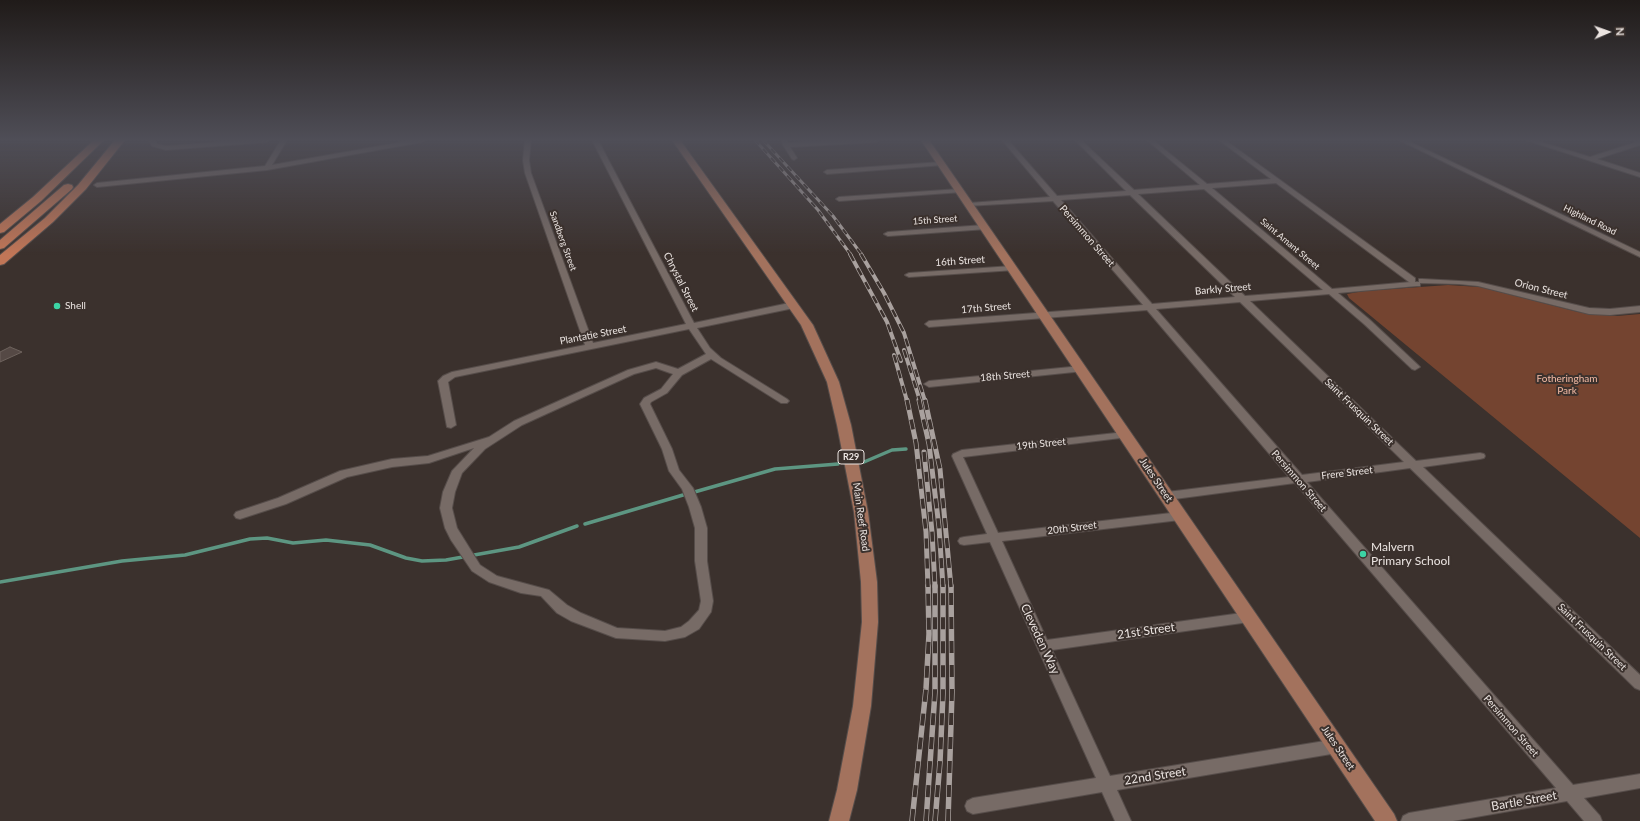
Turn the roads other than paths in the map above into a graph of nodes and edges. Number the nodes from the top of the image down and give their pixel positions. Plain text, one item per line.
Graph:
1 (59, 178) edge
2 (76, 178) edge
3 (89, 178) edge
4 (170, 178) edge
5 (530, 178) edge
6 (615, 178) edge
7 (703, 178) edge
8 (951, 178) edge
9 (1038, 178) edge
10 (1118, 178) edge
11 (1196, 178) edge
12 (1274, 178) edge
13 (1482, 178) edge
14 (1278, 181) junction
15 (97, 186) dead end
16 (1207, 187) junction
17 (960, 191) junction
18 (1133, 193) junction
19 (1055, 198) junction
20 (839, 199) dead end
21 (969, 205) junction
22 (984, 227) junction
23 (0, 230) edge
24 (888, 234) dead end
25 (0, 246) edge
26 (1640, 254) edge
27 (0, 261) edge
28 (1012, 268) junction
29 (909, 275) dead end
30 (1418, 282) junction
31 (1330, 291) junction
32 (1241, 299) junction
33 (794, 305) junction
34 (1149, 307) junction
35 (1640, 309) edge
36 (1044, 316) junction
37 (929, 324) dead end
38 (692, 327) junction
39 (590, 347) junction
40 (710, 355) junction
41 (1415, 367) dead end
42 (1081, 369) junction
43 (679, 373) junction
44 (929, 384) dead end
45 (784, 402) dead end
46 (451, 426) dead end
47 (1125, 435) junction
48 (495, 437) junction
49 (957, 456) joint
50 (1480, 456) dead end
51 (1414, 465) junction
52 (1298, 479) junction
53 (1167, 496) junction
54 (240, 515) dead end
55 (1180, 516) junction
56 (994, 538) junction
57 (964, 541) dead end
58 (1249, 617) junction
59 (1043, 646) junction
60 (1640, 684) edge
61 (1337, 746) junction
62 (1640, 781) edge
63 (1108, 784) junction
64 (1569, 793) junction
65 (973, 806) dead end
66 (839, 821) edge
67 (1123, 821) edge
68 (1387, 821) edge
69 (1409, 821) edge
70 (1594, 821) edge

1 - 23 highway
2 - 25 highway
3 - 27 highway
4 - 15 street
5 - 39 street, Sandberg Street
6 - 38 street, Chrystal Street
7 - 33 main road, Main Reef Road / R29
8 - 17 main road, Jules Street
9 - 19 street, Persimmon Street
10 - 18 street, Saint Frusquin Street
11 - 16 street, Saint Amant Street
12 - 14 street
13 - 26 street, Highland Road
14 - 16 street
14 - 30 street
16 - 18 street
16 - 31 street, Saint Amant Street
17 - 20 street
17 - 21 main road, Jules Street
18 - 19 street
18 - 32 street, Saint Frusquin Street
19 - 21 street
19 - 34 street, Persimmon Street
21 - 22 main road, Jules Street
22 - 24 street, 15th Street
22 - 28 main road, Jules Street
28 - 29 street, 16th Street
28 - 36 main road, Jules Street
30 - 31 street, Barkly Street
30 - 35 street, Orion Street
31 - 32 street, Barkly Street
31 - 41 street, Saint Amant Street
32 - 34 street, Barkly Street
32 - 51 street, Saint Frusquin Street
33 - 38 street, Plantatie Street
33 - 66 main road, Main Reef Road / R29
34 - 36 street, Barkly Street
34 - 52 street, Persimmon Street
36 - 37 street, 17th Street
36 - 42 main road, Jules Street
38 - 39 street, Plantatie Street
38 - 40 street, Chrystal Street
39 - 46 street, Plantatie Street
40 - 43 street
40 - 45 street, Chrystal Street
42 - 44 street, 18th Street
42 - 47 main road, Jules Street
43 - 48 street
43 - 48 street
47 - 49 street, 19th Street
47 - 53 main road, Jules Street
48 - 54 street
49 - 56 street, Cleveden Way
50 - 51 street, Frere Street
51 - 52 street, Frere Street
51 - 60 street, Saint Frusquin Street
52 - 53 street, Frere Street
52 - 64 street, Persimmon Street
53 - 55 main road, Jules Street
55 - 56 street, 20th Street
55 - 58 main road, Jules Street
56 - 57 street, 20th Street
56 - 59 street, Cleveden Way
58 - 59 street, 21st Street
58 - 61 main road, Jules Street
59 - 63 street, Cleveden Way
61 - 63 street, 22nd Street
61 - 68 main road, Jules Street
62 - 64 street, Bartle Street
63 - 65 street, 22nd Street
63 - 67 street, Cleveden Way
64 - 69 street, Bartle Street
64 - 70 street, Persimmon Street

